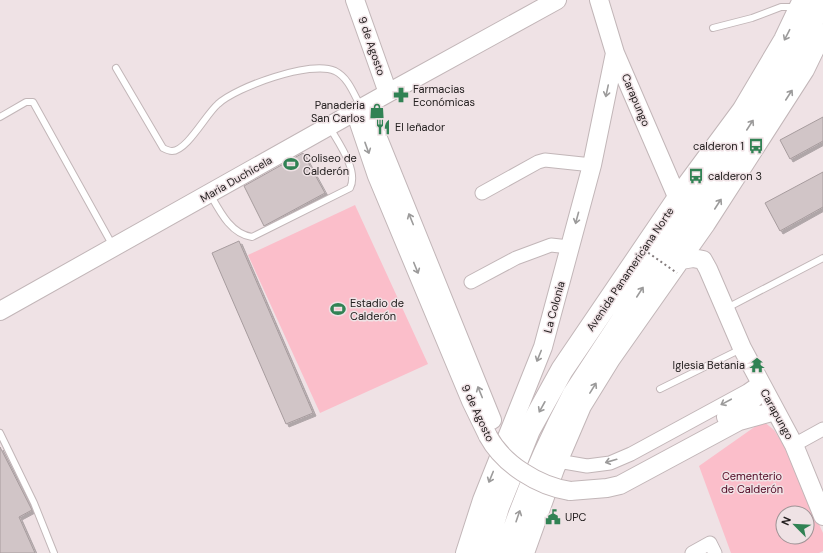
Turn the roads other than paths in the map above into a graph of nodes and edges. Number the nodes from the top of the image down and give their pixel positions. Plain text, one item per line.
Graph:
1 (355, 0) edge
2 (557, 0) edge
3 (599, 0) edge
4 (822, 0) edge
5 (803, 4) edge
6 (713, 28) dead end
7 (823, 33) edge
8 (615, 53) junction
9 (116, 68) dead end
10 (388, 92) junction
11 (360, 108) junction
12 (0, 117) edge
13 (329, 126) junction
14 (592, 165) junction
15 (482, 193) dead end
16 (210, 194) junction
17 (678, 199) junction
18 (706, 224) junction
19 (569, 247) junction
20 (114, 248) junction
21 (823, 258) edge
22 (679, 266) junction
23 (708, 269) junction
24 (471, 282) dead end
25 (726, 308) junction
26 (0, 312) edge
27 (742, 348) junction
28 (761, 384) junction
29 (660, 389) dead end
30 (775, 411) junction
31 (823, 429) edge
32 (0, 433) edge
33 (794, 445) junction
34 (558, 461) junction
35 (573, 486) junction
36 (823, 516) edge
37 (54, 553) edge
38 (465, 553) edge
39 (484, 553) edge
40 (506, 553) edge
41 (525, 553) edge
42 (692, 553) edge
43 (715, 553) edge

1 - 10 main road, 9 de Agosto
2 - 10 main road, Maria Duchicela
3 - 8 main road, Carapungo
40 -> 4 highway, Avenida Panamericana Norte
5 - 6 lane
5 -> 17 highway, Avenida Panamericana Norte
18 -> 7 main road
8 -> 14 main road, La Colonia
8 - 17 main road, Carapungo
9 - 11 lane
10 - 11 main road, Maria Duchicela
11 - 13 main road, Maria Duchicela
11 - 35 main road, 9 de Agosto
12 - 20 lane
13 - 16 main road, Maria Duchicela
13 - 16 lane
14 - 15 street
14 -> 19 main road, La Colonia
16 - 20 main road, Maria Duchicela
17 -> 39 highway, Avenida Panamericana Norte
18 - 22 main road
18 - 23 main road, Carapungo
19 - 24 street
19 -> 38 main road, La Colonia
20 - 26 main road, Maria Duchicela
21 - 25 lane
22 - 23 main road, Carapungo
34 -> 22 main road
23 - 25 main road, Carapungo
25 - 27 main road, Carapungo
27 - 28 main road, Carapungo
27 - 29 lane
28 - 30 main road, Carapungo
28 -> 34 street
28 - 35 main road, 9 de Agosto
30 - 33 main road, Carapungo
30 - 35 main road, 9 de Agosto
31 - 33 street
32 - 37 lane
33 - 36 main road, Carapungo
34 - 41 main road
42 - 43 street

